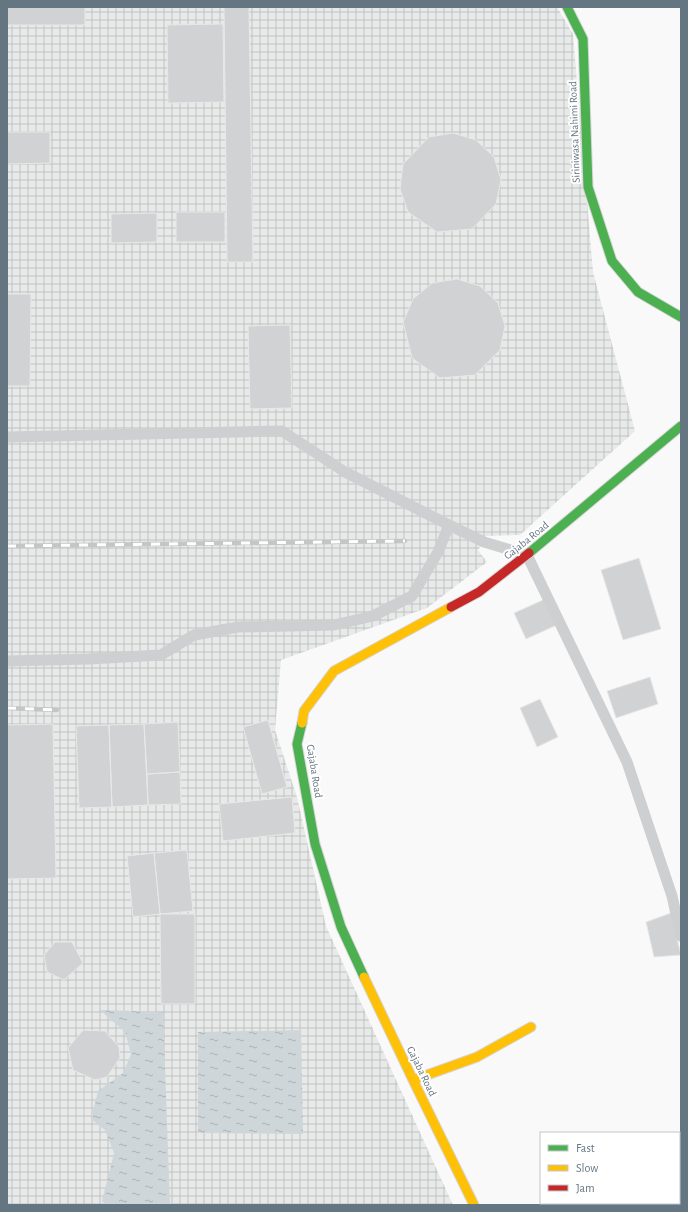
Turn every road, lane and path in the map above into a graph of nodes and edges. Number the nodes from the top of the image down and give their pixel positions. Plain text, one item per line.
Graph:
1 (567, 7) edge
2 (681, 317) edge
3 (681, 426) edge
4 (7, 437) edge
5 (449, 525) junction
6 (527, 555) junction
7 (7, 661) edge
8 (681, 936) edge
9 (531, 1028) dead end
10 (413, 1080) junction
11 (474, 1205) edge

1 - 2 main road, Siriniwasa Nahimi Road
3 - 6 main road, Gajaba Road
4 - 5 lane
5 - 6 lane
5 - 7 lane
6 - 8 lane
6 - 10 main road, Gajaba Road
9 - 10 main road
10 - 11 main road, Gajaba Road

